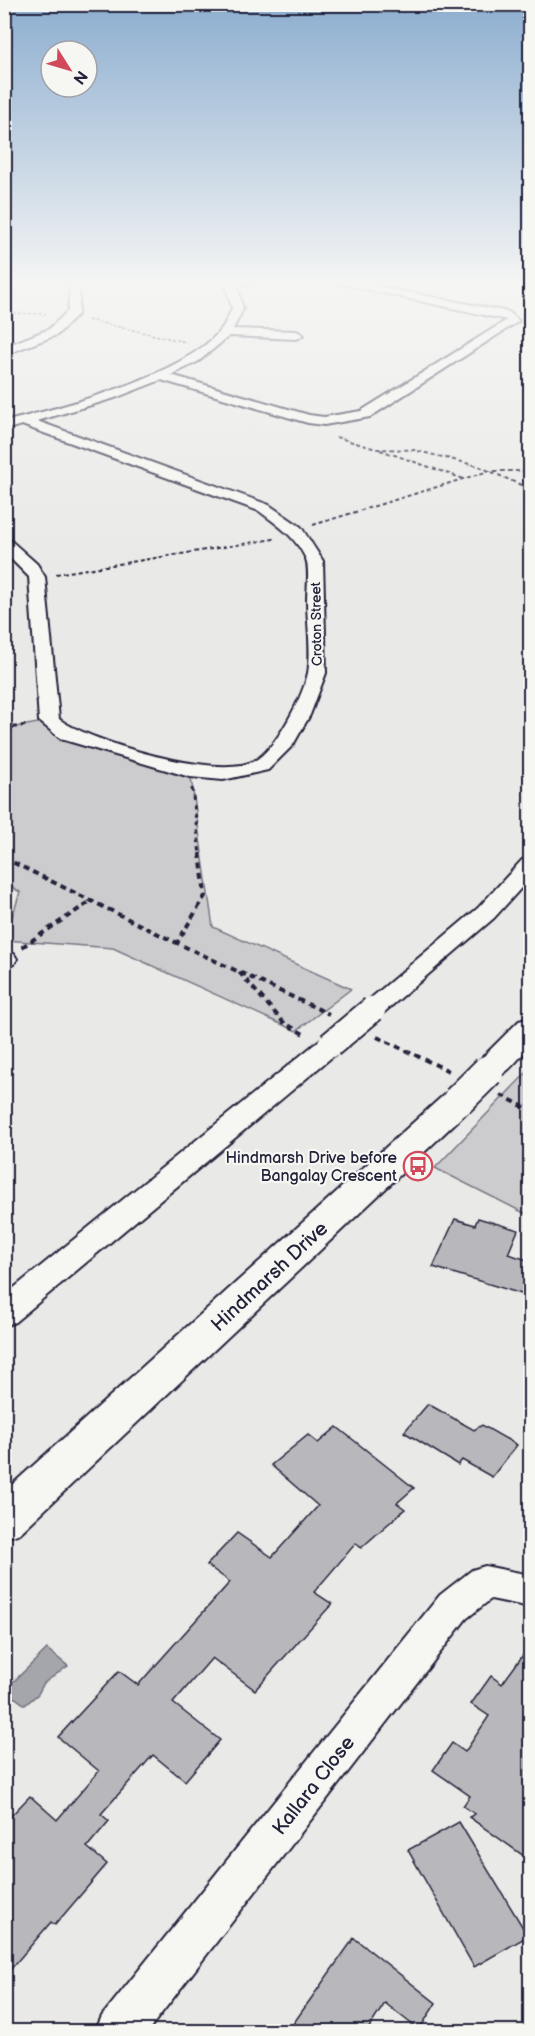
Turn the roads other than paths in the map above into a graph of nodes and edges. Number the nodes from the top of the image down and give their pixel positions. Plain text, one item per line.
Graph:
1 (162, 376) joint
2 (425, 376) edge
3 (23, 421) junction
4 (4, 426) edge
5 (4, 543) edge
6 (531, 865) edge
7 (531, 1028) edge
8 (4, 1314) edge
9 (4, 1520) edge
10 (531, 1591) edge
11 (118, 2031) edge

1 - 2 street
1 - 3 street
3 - 4 street
3 - 5 street, Croton Street
6 - 8 street, bridge
7 - 9 main road, Hindmarsh Drive, bridge
10 - 11 street, Kallara Close

